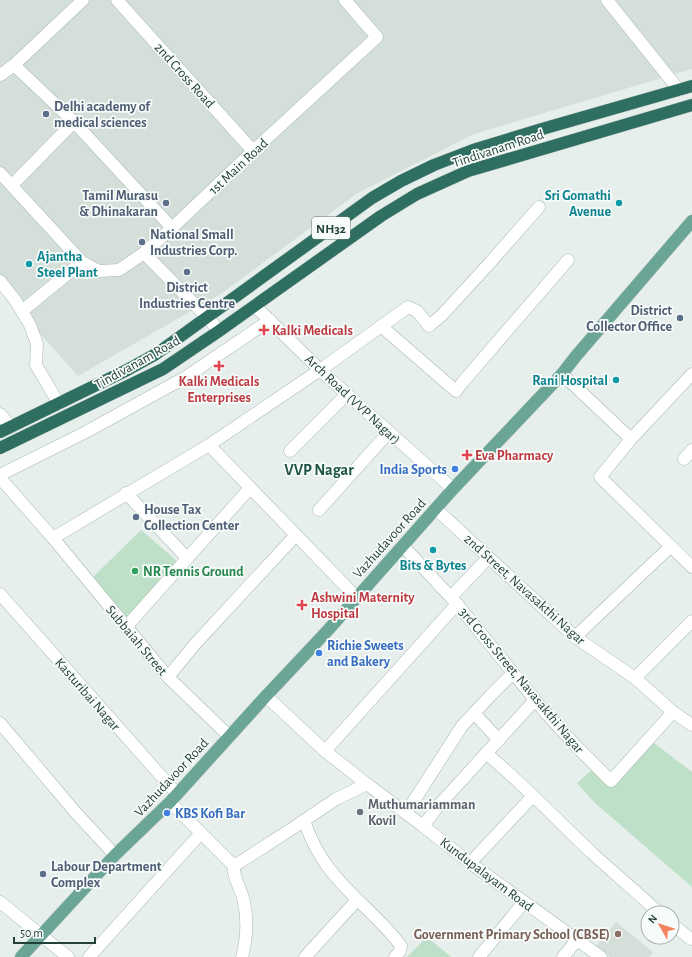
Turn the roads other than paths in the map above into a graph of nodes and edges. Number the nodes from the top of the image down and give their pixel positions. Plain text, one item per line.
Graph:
1 (83, 0) edge
2 (117, 0) edge
3 (346, 0) edge
4 (607, 0) edge
5 (14, 65) junction
6 (0, 74) edge
7 (692, 86) edge
8 (679, 90) junction
9 (692, 105) edge
10 (74, 122) junction
11 (254, 151) junction
12 (0, 173) edge
13 (12, 185) junction
14 (539, 207) dead end
15 (692, 221) edge
16 (172, 228) junction
17 (144, 253) junction
18 (568, 260) dead end
19 (82, 262) junction
20 (0, 281) edge
21 (255, 306) junction
22 (22, 311) junction
23 (208, 318) junction
24 (270, 320) junction
25 (381, 326) junction
26 (219, 332) junction
27 (320, 370) junction
28 (562, 374) junction
29 (692, 374) edge
30 (347, 394) junction
31 (59, 404) junction
32 (0, 414) edge
33 (5, 430) edge
34 (389, 432) junction
35 (631, 439) junction
36 (209, 445) junction
37 (0, 448) edge
38 (290, 451) dead end
39 (0, 476) edge
40 (250, 488) junction
41 (453, 489) junction
42 (126, 494) junction
43 (436, 509) junction
44 (319, 510) dead end
45 (296, 534) junction
46 (53, 538) junction
47 (403, 546) junction
48 (670, 547) junction
49 (187, 558) junction
50 (488, 558) junction
51 (692, 567) edge
52 (0, 594) edge
53 (356, 597) junction
54 (454, 601) junction
55 (692, 622) edge
56 (126, 627) junction
57 (575, 637) junction
58 (513, 673) junction
59 (168, 677) junction
60 (635, 678) junction
61 (266, 696) junction
62 (535, 700) junction
63 (673, 712) junction
64 (474, 713) junction
65 (0, 723) edge
66 (692, 724) edge
67 (229, 736) junction
68 (499, 740) junction
69 (325, 751) junction
70 (486, 753) junction
71 (367, 784) junction
72 (533, 796) junction
73 (174, 798) junction
74 (406, 813) junction
75 (304, 821) junction
76 (423, 826) junction
77 (201, 833) junction
78 (116, 855) junction
79 (470, 863) junction
80 (234, 866) junction
81 (357, 900) junction
82 (0, 902) edge
83 (524, 902) junction
84 (651, 905) edge
85 (680, 931) edge
86 (42, 935) junction
87 (690, 939) dead end
88 (578, 940) junction
89 (21, 957) edge
90 (68, 957) edge
91 (89, 957) edge
92 (242, 957) edge
93 (306, 957) edge
94 (395, 957) edge
95 (479, 957) edge
96 (563, 957) edge
97 (601, 957) edge

1 - 5 street
2 - 11 street, 2nd Cross Road
3 - 11 street, 1st Main Road
4 - 8 street
5 - 6 street
5 - 10 street
7 - 8 highway, NH32
8 - 23 highway, NH32
9 - 21 highway, Tindivanam Road / NH32
10 - 13 street
10 - 16 street
11 - 16 street, 1st Main Road
12 - 13 street
13 - 19 street
14 - 25 street
15 - 28 main road, Vazhudavoor Road
16 - 17 street, 1st Main Road
17 - 19 street, 1st Main Road
17 - 23 street
18 - 25 street
19 - 22 street
20 - 22 street
21 - 24 street, Arch Road (VVP Nagar)
21 - 26 highway, Tindivanam Road / NH32
22 - 31 street
23 - 26 street
23 - 31 highway, NH32
24 - 27 street, Arch Road (VVP Nagar)
24 - 39 street
25 - 27 street
26 - 37 highway, Tindivanam Road / NH32
27 - 30 street, Arch Road (VVP Nagar)
27 - 36 street
28 - 35 street
28 - 41 main road, Vazhudavoor Road
29 - 35 street
30 - 34 street, Arch Road (VVP Nagar)
30 - 38 street
31 - 33 highway, NH32
32 - 33 street
34 - 41 street, Arch Road (VVP Nagar)
34 - 44 street
35 - 48 street
36 - 40 street
36 - 42 street
39 - 46 street, Subbaiah Street
40 - 45 street
40 - 49 street
41 - 43 main road, Vazhudavoor Road
42 - 46 street
42 - 49 street
43 - 47 main road, Vazhudavoor Road
43 - 50 street, 2nd Street, Navasakthi Nagar
45 - 53 street
45 - 59 street
46 - 56 street, Subbaiah Street
47 - 53 main road, Vazhudavoor Road
47 - 54 street, 3rd Cross Street, Navasakthi Nagar
48 - 51 street
48 - 57 street
49 - 56 street
50 - 54 street
50 - 57 street, 2nd Street, Navasakthi Nagar
52 - 73 street, Kasturibai Nagar
53 - 61 main road, Vazhudavoor Road
54 - 58 street, 3rd Cross Street, Navasakthi Nagar
54 - 69 street
55 - 60 street
56 - 59 street, Subbaiah Street
57 - 60 street, 2nd Street, Navasakthi Nagar
58 - 62 street, 3rd Cross Street, Navasakthi Nagar
58 - 64 street
59 - 67 street, Subbaiah Street
60 - 63 street, 2nd Street, Navasakthi Nagar
61 - 67 main road, Vazhudavoor Road
61 - 69 street, Kundupalayam Road
62 - 63 street, 3rd Cross Street, Navasakthi Nagar
62 - 68 street
63 - 66 street, 2nd Street, Navasakthi Nagar
64 - 68 street
64 - 74 street
65 - 78 street
67 - 73 main road, Vazhudavoor Road
68 - 70 street
69 - 71 street, Kundupalayam Road
70 - 72 street
70 - 76 street
71 - 74 street, Kundupalayam Road
71 - 75 street
72 - 79 street
72 - 84 street
73 - 77 street, Kasturibai Nagar
73 - 78 main road, Vazhudavoor Road
74 - 76 street, Kundupalayam Road
75 - 80 street
75 - 81 street
76 - 79 street, Kundupalayam Road
77 - 80 street, Kasturibai Nagar
77 - 91 street
78 - 86 main road, Vazhudavoor Road
79 - 83 street, Kundupalayam Road
80 - 92 street
81 - 93 street
81 - 94 street
82 - 86 street
83 - 88 street, Kundupalayam Road
83 - 95 street
85 - 87 street
86 - 89 main road, Vazhudavoor Road
86 - 90 street
88 - 96 street
88 - 97 street, Kundupalayam Road

